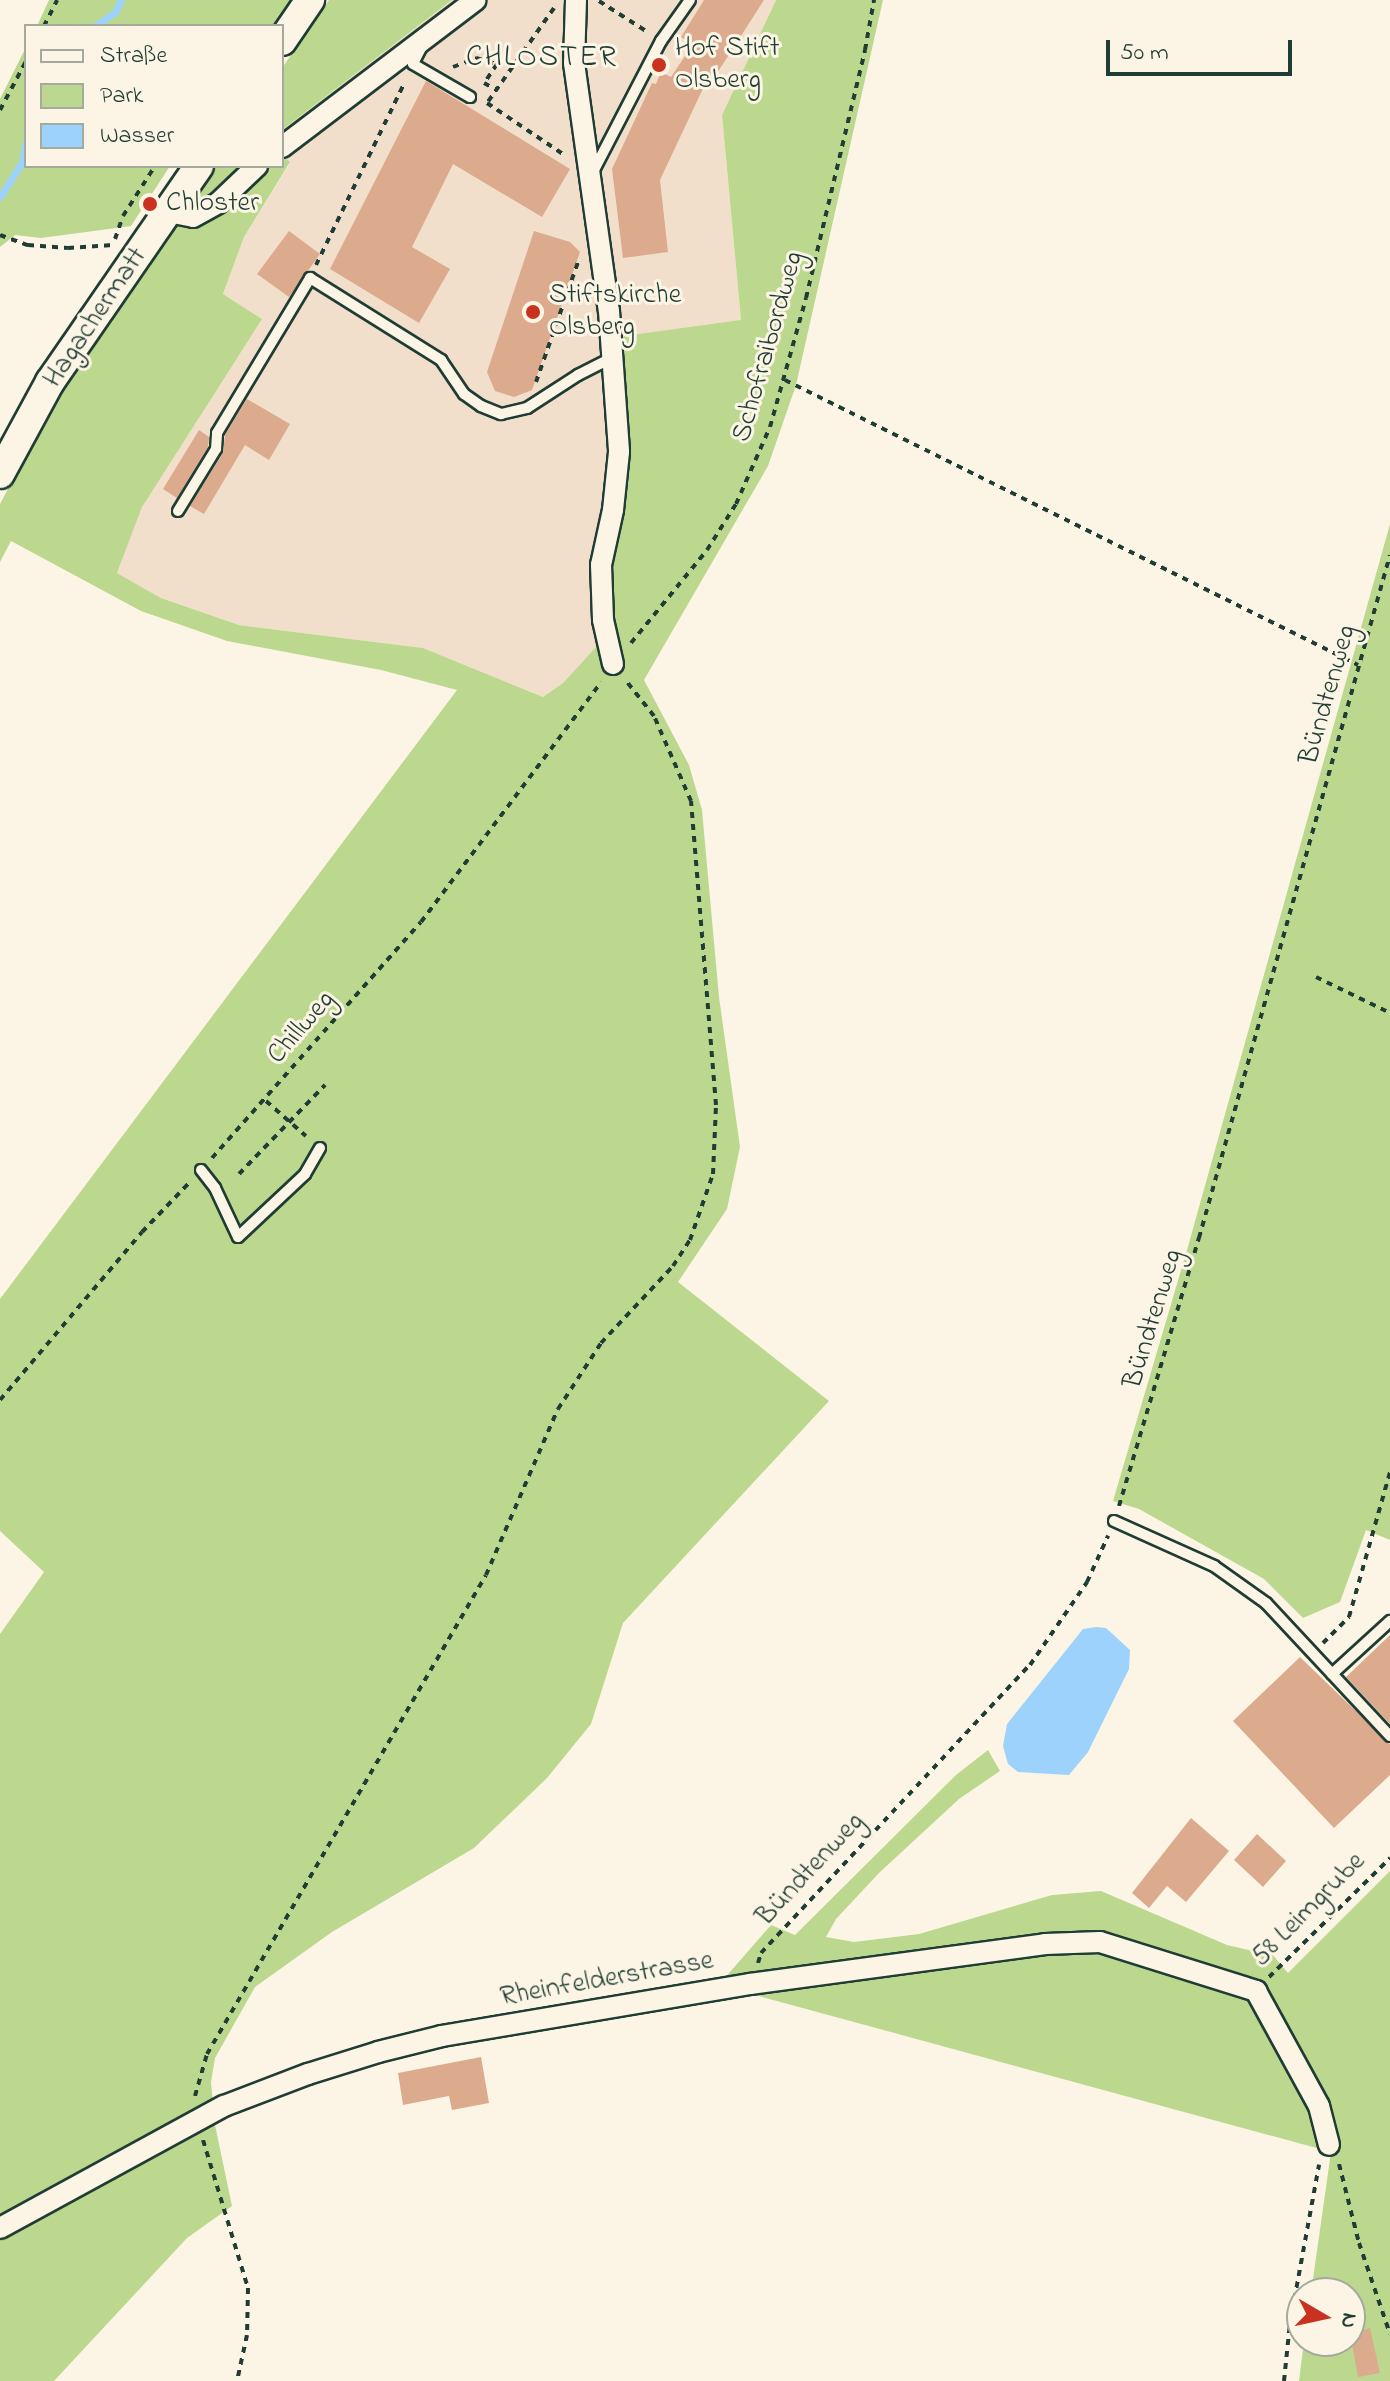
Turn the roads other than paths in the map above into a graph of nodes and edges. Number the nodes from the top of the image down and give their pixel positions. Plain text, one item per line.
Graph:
1 (310, 0) edge
2 (476, 0) edge
3 (576, 0) edge
4 (690, 0) edge
5 (427, 35) junction
6 (284, 38) edge
7 (470, 97) dead end
8 (284, 145) edge
9 (198, 168) edge
10 (255, 168) edge
11 (592, 174) junction
12 (168, 212) junction
13 (611, 358) junction
14 (0, 474) edge
15 (178, 511) dead end
16 (613, 664) road end
17 (320, 1148) road end
18 (201, 1170) road end
19 (1114, 1521) road end
20 (1390, 1621) edge
21 (1332, 1674) junction
22 (1390, 1736) edge
23 (1329, 2145) road end
24 (0, 2228) edge

1 - 6 street
2 - 5 street
3 - 11 street
4 - 11 lane
5 - 7 lane
5 - 8 street
9 - 12 street, Hagachermatt
10 - 12 street
11 - 13 street
12 - 14 street, Hagachermatt
13 - 15 lane
13 - 16 street
17 - 18 lane
19 - 21 lane
20 - 21 lane
21 - 22 lane
23 - 24 street, Rheinfelderstrasse

